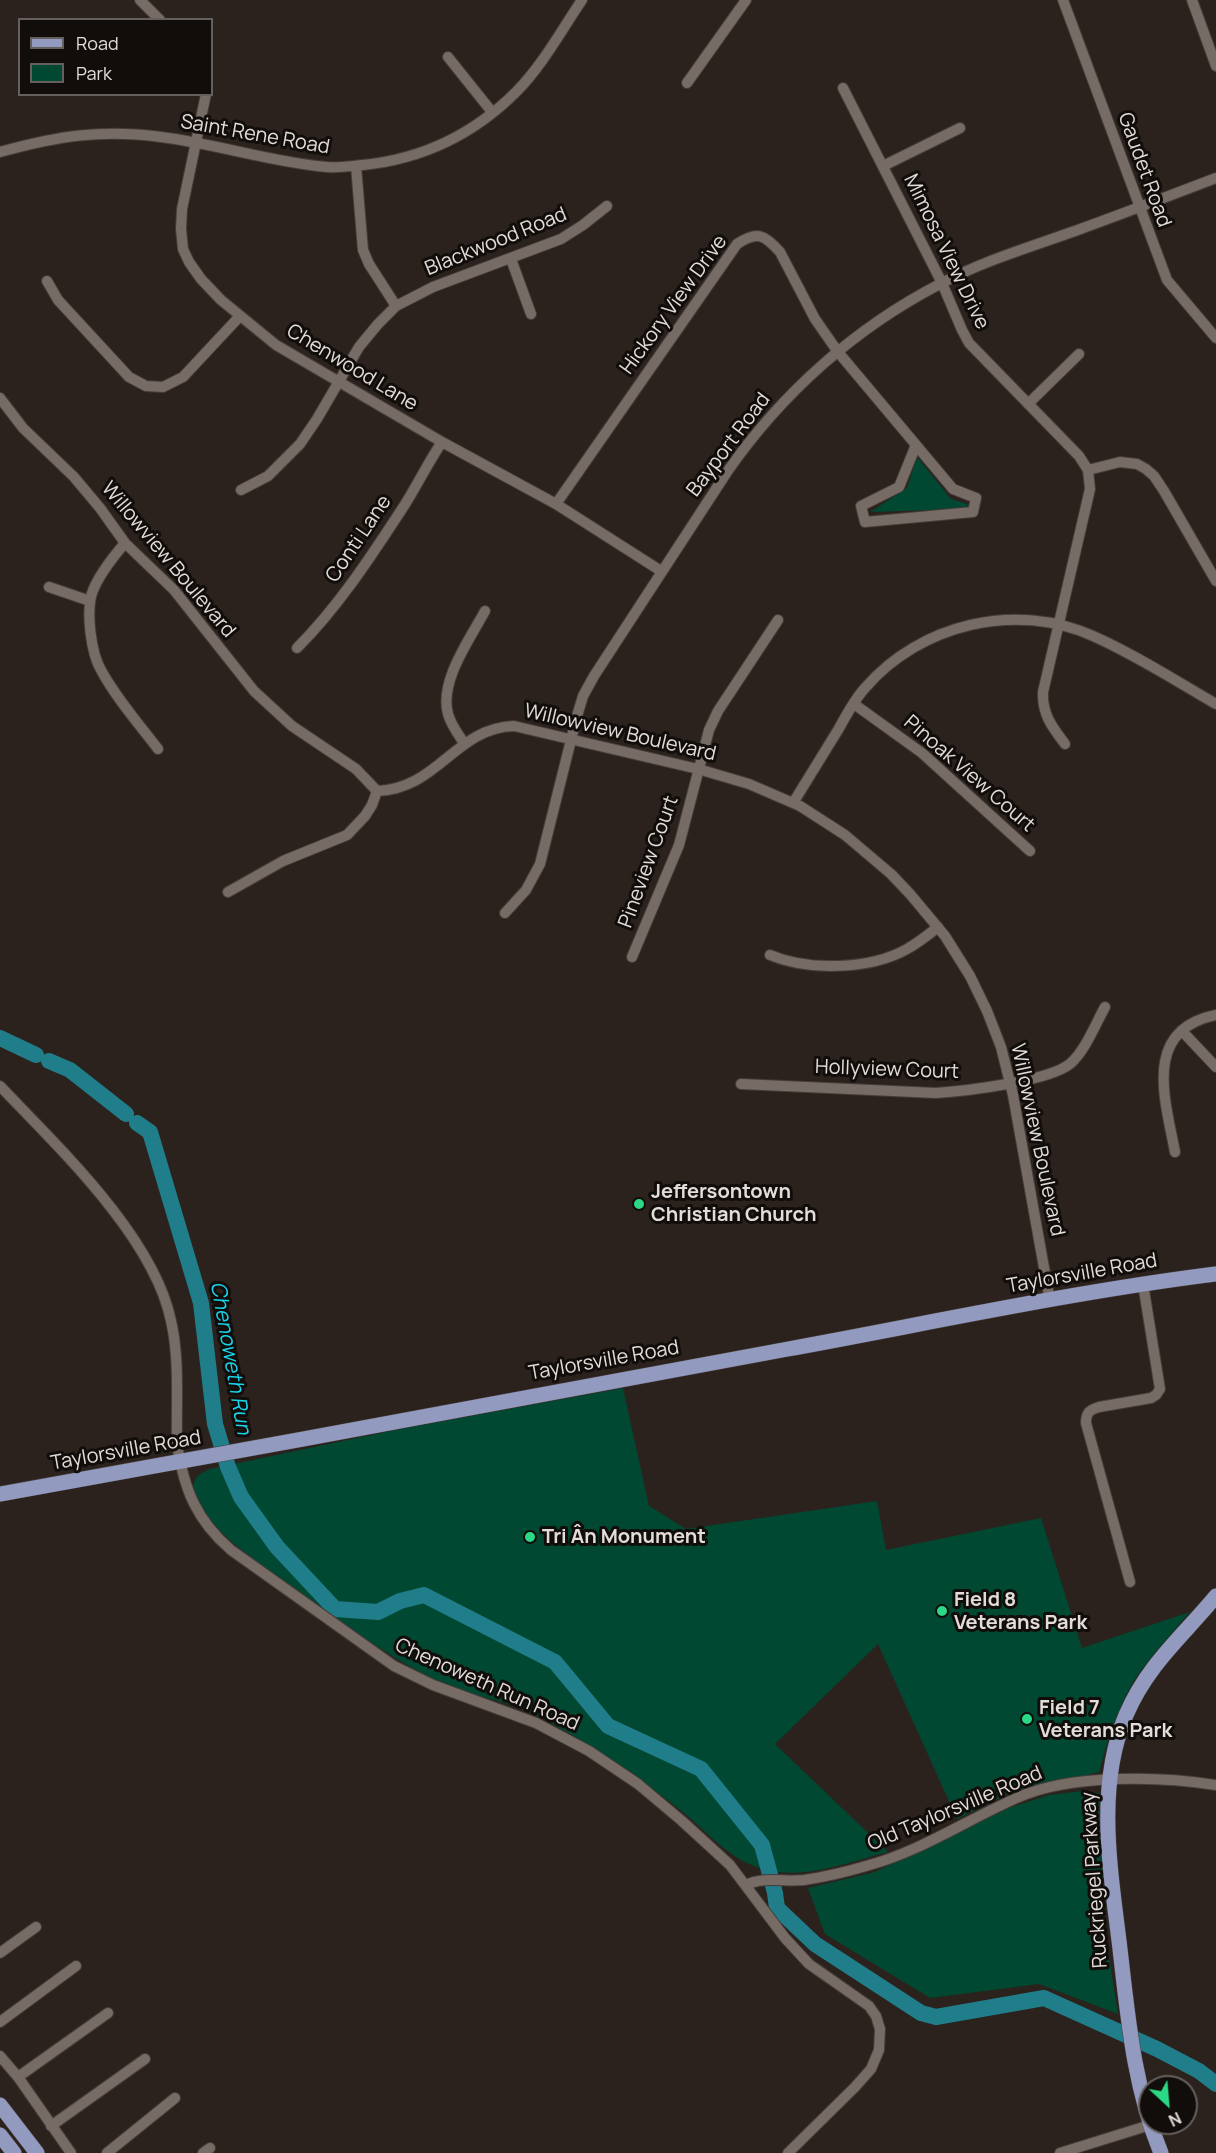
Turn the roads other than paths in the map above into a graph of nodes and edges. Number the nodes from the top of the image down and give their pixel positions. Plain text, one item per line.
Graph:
1 (140, 0) edge
2 (582, 0) edge
3 (746, 0) edge
4 (1063, 0) edge
5 (1192, 0) edge
6 (158, 18) edge
7 (1214, 52) edge
8 (448, 57) dead end
9 (1216, 66) edge
10 (687, 83) dead end
11 (843, 88) dead end
12 (206, 96) edge
13 (492, 112) junction
14 (960, 128) dead end
15 (196, 143) junction
16 (0, 152) edge
17 (356, 166) junction
18 (883, 166) junction
19 (1216, 178) edge
20 (607, 206) dead end
21 (1139, 207) junction
22 (511, 259) junction
23 (47, 281) dead end
24 (942, 283) junction
25 (396, 306) junction
26 (531, 314) dead end
27 (240, 316) junction
28 (1216, 338) edge
29 (838, 352) junction
30 (1080, 354) dead end
31 (338, 383) junction
32 (0, 398) edge
33 (1028, 404) junction
34 (442, 442) junction
35 (916, 445) junction
36 (1088, 470) junction
37 (241, 490) dead end
38 (556, 504) junction
39 (125, 543) junction
40 (661, 572) junction
41 (1216, 581) edge
42 (49, 587) dead end
43 (90, 601) junction
44 (486, 611) dead end
45 (778, 620) dead end
46 (1059, 625) junction
47 (297, 648) dead end
48 (854, 704) junction
49 (1216, 705) edge
50 (571, 738) junction
51 (464, 743) junction
52 (1065, 744) dead end
53 (158, 749) dead end
54 (698, 769) junction
55 (377, 791) junction
56 (793, 803) junction
57 (1030, 851) dead end
58 (228, 892) dead end
59 (505, 913) dead end
60 (938, 927) junction
61 (770, 955) dead end
62 (632, 957) dead end
63 (1105, 1007) dead end
64 (1216, 1015) edge
65 (1182, 1031) junction
66 (1216, 1067) edge
67 (1010, 1082) junction
68 (741, 1084) dead end
69 (0, 1086) edge
70 (1175, 1152) dead end
71 (1216, 1274) edge
72 (1143, 1284) junction
73 (1050, 1301) junction
74 (180, 1462) junction
75 (0, 1494) edge
76 (1130, 1582) dead end
77 (1216, 1596) edge
78 (1109, 1780) junction
79 (1216, 1785) edge
80 (746, 1885) junction
81 (36, 1927) dead end
82 (0, 1953) edge
83 (76, 1966) dead end
84 (108, 2013) dead end
85 (0, 2022) edge
86 (0, 2056) edge
87 (145, 2059) dead end
88 (1138, 2075) edge
89 (18, 2077) junction
90 (175, 2098) dead end
91 (0, 2105) edge
92 (51, 2126) junction
93 (1138, 2129) edge
94 (0, 2135) edge
95 (1154, 2135) edge
96 (14, 2153) edge
97 (37, 2153) edge
98 (71, 2153) edge
99 (107, 2153) edge
100 (788, 2153) edge
101 (1060, 2153) edge
102 (1161, 2153) edge

1 - 6 street
2 - 13 street, Saint Rene Road
3 - 10 street
4 - 21 street, Gaudet Road
5 - 7 street
7 - 9 street
8 - 13 street
11 - 18 street, Mimosa View Drive
12 - 15 street, Chenwood Lane
13 - 17 street, Saint Rene Road
14 - 18 street
15 - 16 street, Saint Rene Road
15 - 17 street, Saint Rene Road
15 - 27 street, Chenwood Lane
17 - 25 street
18 - 24 street, Mimosa View Drive
19 - 21 street, Bayport Road
20 - 22 street, Blackwood Road
21 - 24 street, Bayport Road
21 - 28 street, Gaudet Road
22 - 25 street, Blackwood Road
22 - 26 street
23 - 27 street
24 - 29 street, Bayport Road
24 - 33 street, Mimosa View Drive
25 - 31 street, Blackwood Road
27 - 31 street, Chenwood Lane
29 - 35 street, Hickory View Drive
29 - 38 street, Hickory View Drive
29 - 40 street, Bayport Road
30 - 33 street
31 - 34 street, Chenwood Lane
31 - 37 street
32 - 39 street, Willowview Boulevard
33 - 36 street, Mimosa View Drive
34 - 38 street, Chenwood Lane
34 - 47 street, Conti Lane
35 - 35 street, Hickory View Drive
36 - 41 street
36 - 46 street
38 - 40 street, Chenwood Lane
39 - 43 street
39 - 55 street, Willowview Boulevard
40 - 50 street, Bayport Road
42 - 43 street
43 - 53 street
44 - 51 street
45 - 54 street, Pineview Court
46 - 48 street
46 - 49 street
46 - 52 street
48 - 56 street
48 - 57 street, Pinoak View Court
50 - 51 street, Willowview Boulevard
50 - 54 street, Willowview Boulevard
50 - 59 street, Bayport Road
51 - 55 street, Willowview Boulevard
54 - 56 street, Willowview Boulevard
54 - 62 street, Pineview Court
55 - 58 street
56 - 60 street, Willowview Boulevard
60 - 61 street
60 - 67 street, Willowview Boulevard
63 - 67 street, Hollyview Court
64 - 65 street
65 - 66 street
65 - 70 street
67 - 68 street, Hollyview Court
67 - 73 street, Willowview Boulevard
69 - 74 street, Chenoweth Run Road
71 - 72 main road, Taylorsville Road
72 - 73 main road, Taylorsville Road
72 - 76 street
73 - 74 main road, Taylorsville Road
74 - 75 main road, Taylorsville Road
74 - 80 street, Chenoweth Run Road
77 - 78 main road, Ruckriegel Parkway
78 - 79 street, Old Taylorsville Road
78 - 80 street, Old Taylorsville Road
78 - 88 main road, Ruckriegel Parkway
80 - 100 street, Chenoweth Run Road
81 - 82 street
83 - 85 street
84 - 89 street
86 - 89 street
87 - 92 street
89 - 92 street
90 - 99 street
91 - 97 main road
92 - 98 street
93 - 101 street
94 - 96 main road
95 - 102 main road, Ruckriegel Parkway

